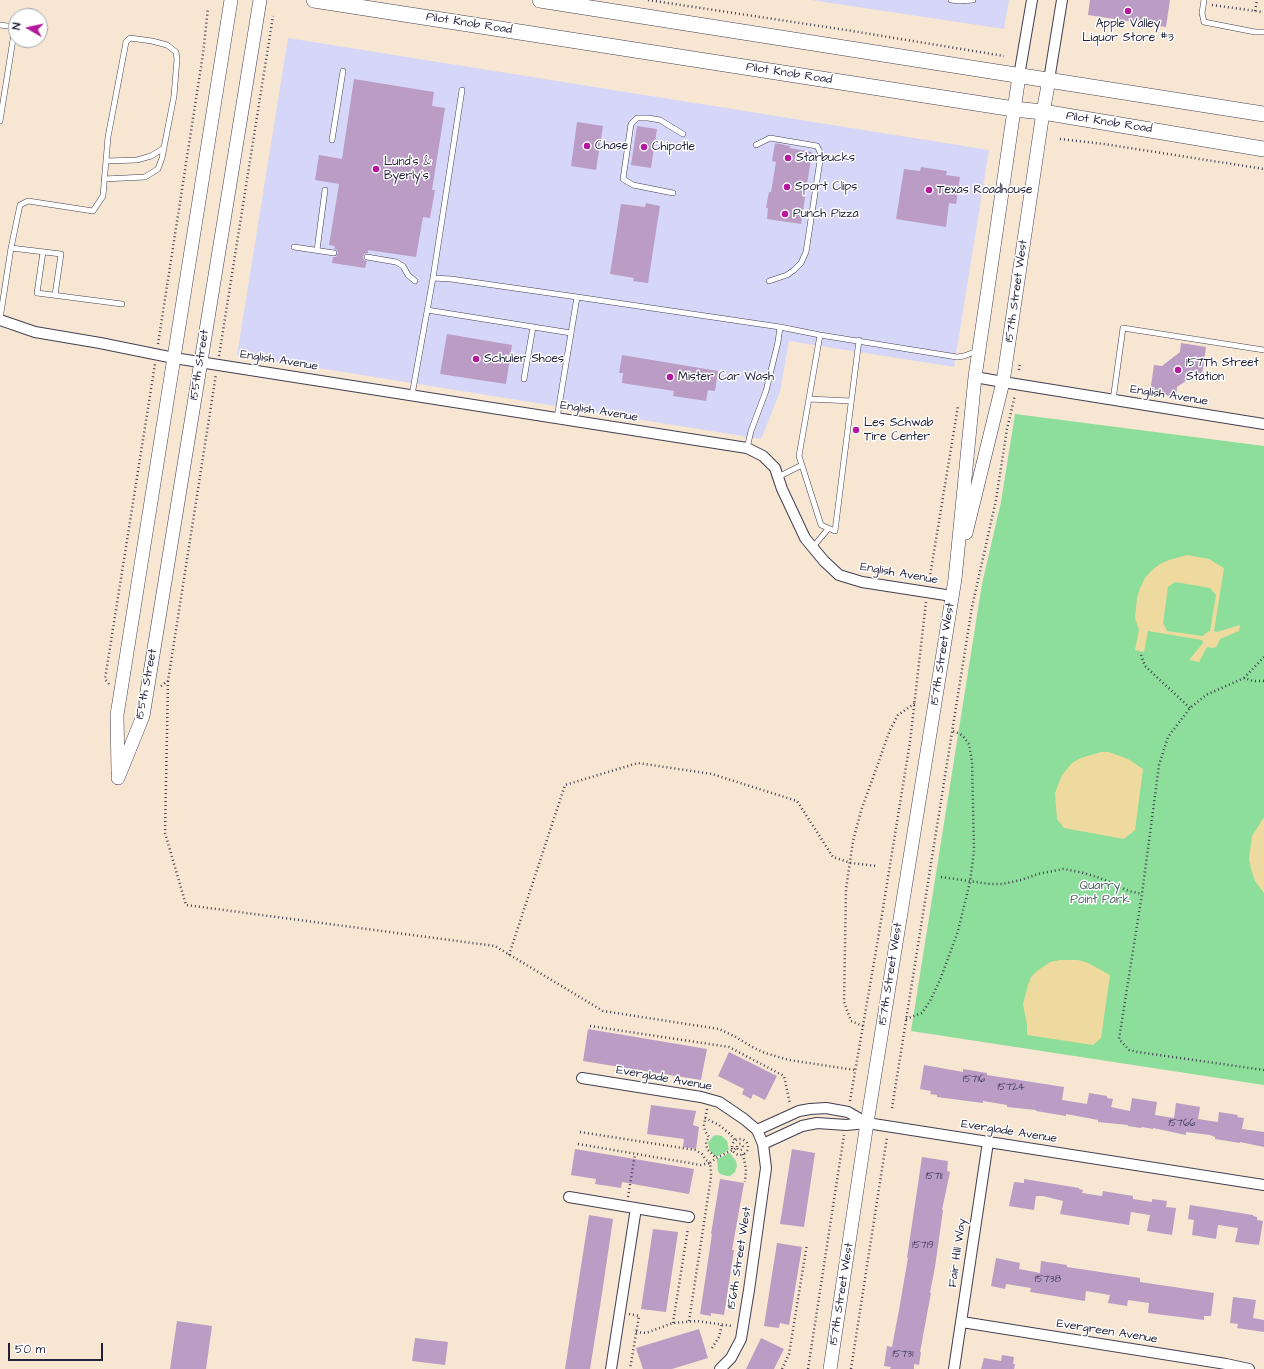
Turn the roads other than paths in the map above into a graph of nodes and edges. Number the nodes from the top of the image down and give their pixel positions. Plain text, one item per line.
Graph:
1 (231, 0) edge
2 (260, 0) edge
3 (314, 0) edge
4 (540, 0) edge
5 (953, 0) edge
6 (973, 0) edge
7 (1032, 0) edge
8 (1062, 0) edge
9 (1204, 2) edge
10 (0, 25) edge
11 (1264, 32) edge
12 (343, 71) dead end
13 (1019, 76) junction
14 (1049, 80) junction
15 (462, 90) dead end
16 (1014, 109) junction
17 (1043, 112) junction
18 (1264, 114) edge
19 (0, 121) edge
20 (683, 134) dead end
21 (332, 140) dead end
22 (756, 145) dead end
23 (164, 148) junction
24 (1264, 149) edge
25 (106, 160) junction
26 (104, 179) junction
27 (326, 190) dead end
28 (673, 192) dead end
29 (294, 247) dead end
30 (11, 248) junction
31 (317, 250) junction
32 (43, 252) junction
33 (334, 252) dead end
34 (367, 257) dead end
35 (432, 278) junction
36 (415, 281) dead end
37 (769, 281) dead end
38 (55, 295) junction
39 (577, 297) junction
40 (122, 304) dead end
41 (427, 310) junction
42 (0, 319) edge
43 (533, 327) junction
44 (780, 327) junction
45 (571, 333) junction
46 (820, 335) junction
47 (859, 340) junction
48 (1264, 350) edge
49 (979, 351) junction
50 (174, 358) junction
51 (201, 362) junction
52 (975, 377) junction
53 (524, 379) dead end
54 (1003, 382) junction
55 (412, 396) junction
56 (809, 399) junction
57 (1113, 400) junction
58 (851, 401) junction
59 (557, 418) junction
60 (1264, 424) edge
61 (747, 448) junction
62 (802, 465) junction
63 (778, 477) junction
64 (828, 529) junction
65 (813, 548) junction
66 (955, 579) junction
67 (952, 596) junction
68 (582, 1078) dead end
69 (867, 1123) junction
70 (757, 1130) junction
71 (988, 1142) junction
72 (763, 1144) junction
73 (1264, 1185) edge
74 (569, 1197) dead end
75 (631, 1208) junction
76 (689, 1217) road end
77 (962, 1322) junction
78 (612, 1369) edge
79 (720, 1369) edge
80 (830, 1369) edge
81 (954, 1369) edge
82 (1249, 1369) edge

1 - 50 street, 155th Street
2 - 51 street, 155th Street
3 - 16 main road, Pilot Knob Road
4 - 13 main road
5 - 6 lane
7 - 13 street, 157th Street West
8 - 14 street, 157th Street West
9 - 11 lane
10 - 19 lane
12 - 21 lane
13 - 14 main road
13 - 16 street, 157th Street West
14 - 17 street, 157th Street West
14 - 18 main road
15 - 35 lane
16 - 17 main road, Pilot Knob Road
16 - 49 street, 157th Street West
17 - 24 main road, Pilot Knob Road
17 - 54 street, 157th Street West
20 - 28 lane
22 - 37 lane
23 - 25 lane
23 - 25 lane
23 - 26 lane
25 - 26 lane
26 - 30 lane
27 - 31 lane
29 - 31 lane
30 - 32 lane
30 - 42 lane
31 - 33 lane
32 - 38 lane
32 - 38 lane
34 - 36 lane
35 - 39 lane
35 - 41 lane
38 - 40 lane
39 - 44 lane
39 - 45 lane
41 - 43 lane
41 - 55 lane
42 - 50 street, English Avenue
43 - 45 lane
43 - 53 lane
44 - 46 lane
44 - 61 lane
45 - 59 lane
46 - 47 lane
46 - 56 lane
47 - 49 lane
47 - 58 lane
48 - 57 lane
49 - 52 street, 157th Street West
50 - 51 street, English Avenue
50 - 51 street, 155th Street
51 - 55 street, English Avenue
52 - 54 street, English Avenue
52 - 66 street, 157th Street West
54 - 57 street, English Avenue
54 - 66 street, 157th Street West
55 - 59 street, English Avenue
56 - 58 lane
56 - 62 lane
57 - 60 street, English Avenue
58 - 64 lane
59 - 61 street, English Avenue
61 - 63 street, English Avenue
62 - 63 lane
62 - 64 lane
63 - 65 street, English Avenue
64 - 65 lane
65 - 67 street, English Avenue
66 - 67 street, 157th Street West
67 - 69 street, 157th Street West
68 - 70 street, Everglade Avenue
69 - 70 street, Everglade Avenue
69 - 71 street, Everglade Avenue
69 - 72 street
69 - 80 street, 157th Street West
70 - 72 street, Everglade Avenue
71 - 73 street, Everglade Avenue
71 - 77 street, Fair Hill Way
72 - 79 street, 156th Street West
74 - 75 street
75 - 76 street
75 - 78 street
77 - 81 street, Fair Hill Way
77 - 82 street, Evergreen Avenue

